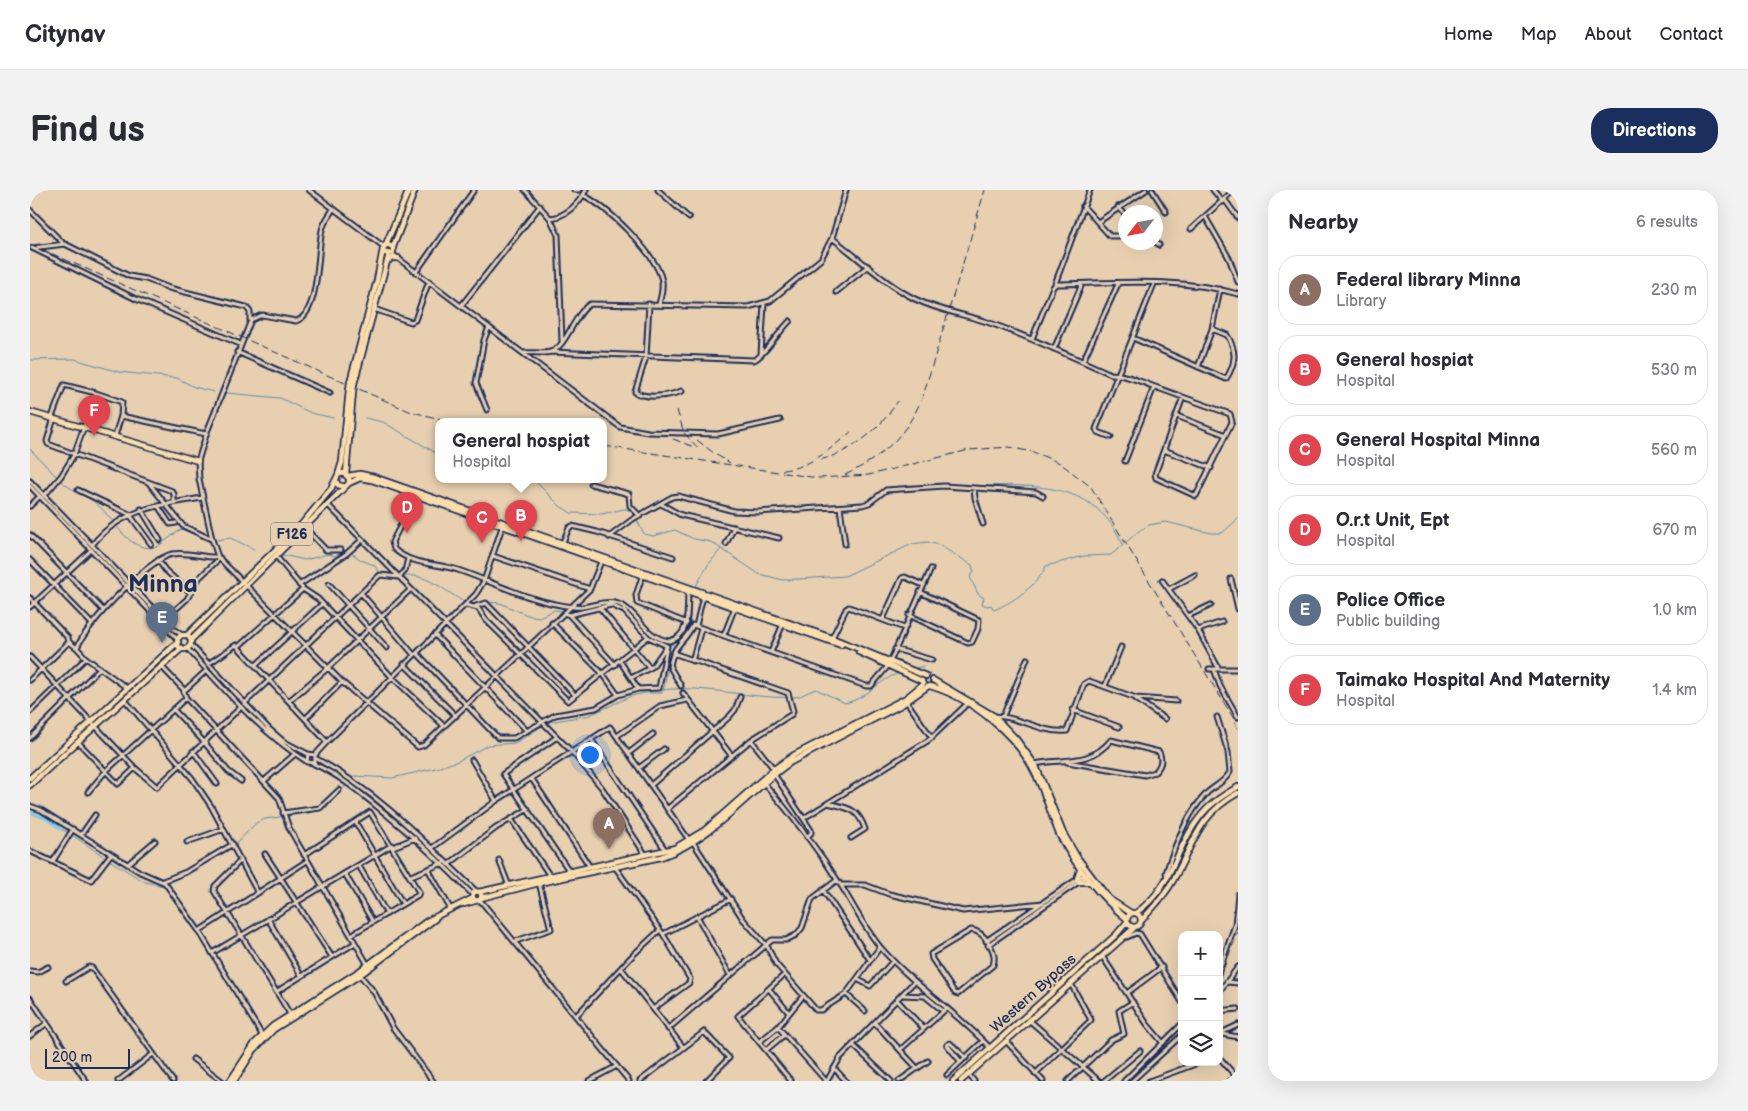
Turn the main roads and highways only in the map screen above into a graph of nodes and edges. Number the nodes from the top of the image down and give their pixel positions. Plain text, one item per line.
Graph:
1 (409, 190) edge
2 (415, 190) edge
3 (384, 247) junction
4 (393, 247) junction
5 (390, 254) junction
6 (398, 258) road end
7 (387, 262) junction
8 (352, 383) junction
9 (351, 391) junction
10 (30, 412) edge
11 (198, 461) road end
12 (338, 475) junction
13 (347, 475) junction
14 (336, 481) junction
15 (349, 483) junction
16 (344, 487) junction
17 (503, 524) junction
18 (602, 558) junction
19 (735, 605) junction
20 (185, 635) junction
21 (178, 641) junction
22 (188, 645) junction
23 (889, 664) junction
24 (905, 671) junction
25 (926, 676) junction
26 (932, 680) junction
27 (926, 684) junction
28 (774, 772) junction
29 (30, 778) edge
30 (30, 785) edge
31 (1238, 787) edge
32 (1238, 793) edge
33 (691, 842) junction
34 (1080, 868) junction
35 (1087, 875) junction
36 (1090, 882) junction
37 (477, 897) junction
38 (1134, 913) junction
39 (1127, 920) junction
40 (1142, 920) junction
41 (1134, 928) junction
42 (230, 1081) edge
43 (234, 1081) edge
44 (953, 1081) edge
45 (961, 1081) edge

1 - 3 main road, F126
2 - 4 main road, F126
3 - 4 main road
3 - 5 main road
3 - 8 main road, F126
4 - 5 main road, F126
5 - 7 main road, F126
6 - 7 main road
7 - 8 main road, F126
8 - 9 main road, F126, bridge
9 - 12 main road, F126
9 - 13 main road, F126
10 - 11 main road
12 - 13 main road
12 - 14 main road, F126
13 - 15 main road, F126
13 - 17 main road
14 - 16 main road
14 - 20 main road, F126
15 - 16 main road, F126
15 - 17 main road
16 - 22 main road, F126
17 - 18 main road
17 - 18 main road
18 - 19 main road
18 - 19 main road
19 - 23 main road
19 - 23 main road
20 - 21 main road, F126
20 - 22 main road
21 - 22 main road
21 - 29 main road, F126
22 - 30 main road, F126
23 - 24 main road
24 - 25 main road
24 - 27 main road
25 - 26 main road
25 - 27 main road
26 - 27 main road
26 - 35 main road
27 - 28 main road
27 - 28 main road
27 - 34 main road
28 - 33 main road
28 - 33 main road
31 - 38 main road
32 - 40 main road
33 - 37 main road
33 - 37 main road
34 - 35 main road
34 - 36 main road
35 - 36 main road
35 - 38 main road
36 - 39 main road
37 - 42 main road
37 - 43 main road
38 - 39 main road, Western Bypass
38 - 40 main road
39 - 41 main road
39 - 44 main road, Western Bypass
40 - 41 main road, Western Bypass
41 - 45 main road, Western Bypass

